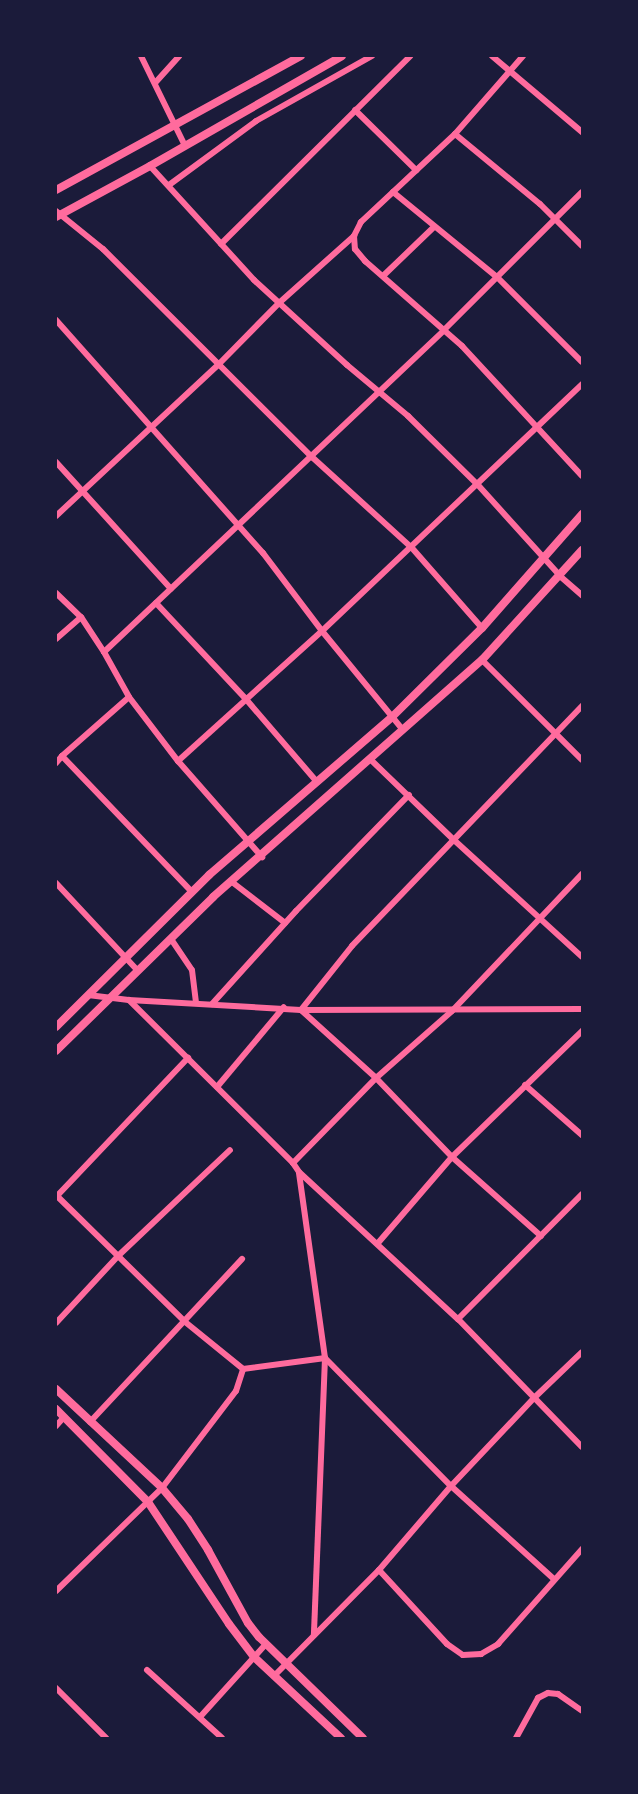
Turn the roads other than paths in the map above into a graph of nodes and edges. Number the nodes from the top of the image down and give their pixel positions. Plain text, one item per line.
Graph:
1 (141, 56) edge
2 (179, 56) edge
3 (301, 56) edge
4 (342, 56) edge
5 (372, 56) edge
6 (410, 56) edge
7 (492, 56) edge
8 (523, 56) edge
9 (510, 70) junction
10 (155, 83) junction
11 (355, 110) junction
12 (174, 123) junction
13 (582, 132) edge
14 (455, 134) junction
15 (184, 146) junction
16 (150, 166) junction
17 (416, 170) junction
18 (169, 185) junction
19 (56, 190) edge
20 (393, 192) junction
21 (582, 192) edge
22 (57, 214) edge
23 (555, 218) junction
24 (434, 227) junction
25 (354, 236) junction
26 (221, 244) junction
27 (582, 246) edge
28 (383, 276) junction
29 (497, 277) junction
30 (279, 303) junction
31 (56, 320) edge
32 (444, 330) junction
33 (582, 362) edge
34 (220, 363) junction
35 (582, 384) edge
36 (381, 391) junction
37 (151, 427) junction
38 (537, 429) junction
39 (312, 457) junction
40 (56, 462) edge
41 (582, 476) edge
42 (478, 485) junction
43 (82, 492) junction
44 (582, 514) edge
45 (56, 516) edge
46 (239, 526) junction
47 (412, 548) junction
48 (582, 550) edge
49 (545, 559) junction
50 (561, 577) junction
51 (171, 589) junction
52 (56, 593) edge
53 (582, 595) edge
54 (156, 603) junction
55 (81, 617) junction
56 (482, 628) junction
57 (322, 631) junction
58 (56, 639) edge
59 (104, 652) junction
60 (482, 660) junction
61 (129, 697) junction
62 (245, 698) junction
63 (582, 706) edge
64 (392, 717) junction
65 (404, 730) junction
66 (556, 736) junction
67 (62, 756) junction
68 (370, 759) junction
69 (582, 760) edge
70 (178, 761) junction
71 (56, 763) edge
72 (317, 782) junction
73 (409, 795) junction
74 (454, 840) junction
75 (247, 842) junction
76 (262, 857) junction
77 (582, 874) edge
78 (232, 882) junction
79 (56, 883) edge
80 (192, 892) junction
81 (540, 919) junction
82 (285, 923) junction
83 (171, 939) junction
84 (582, 957) edge
85 (126, 958) junction
86 (137, 970) junction
87 (88, 995) junction
88 (109, 998) junction
89 (129, 1000) junction
90 (196, 1003) junction
91 (212, 1004) junction
92 (284, 1007) junction
93 (582, 1009) edge
94 (301, 1010) junction
95 (452, 1011) junction
96 (56, 1027) edge
97 (582, 1031) edge
98 (56, 1048) edge
99 (188, 1058) junction
100 (376, 1078) junction
101 (525, 1085) junction
102 (217, 1087) junction
103 (582, 1135) edge
104 (230, 1150) dead end
105 (452, 1157) junction
106 (293, 1163) junction
107 (299, 1172) junction
108 (582, 1194) edge
109 (56, 1196) edge
110 (541, 1236) junction
111 (378, 1243) junction
112 (118, 1256) junction
113 (242, 1259) dead end
114 (458, 1319) junction
115 (184, 1321) junction
116 (56, 1323) edge
117 (582, 1352) edge
118 (325, 1358) junction
119 (243, 1369) junction
120 (56, 1389) edge
121 (534, 1398) junction
122 (56, 1409) edge
123 (64, 1417) junction
124 (90, 1422) junction
125 (56, 1426) edge
126 (582, 1447) edge
127 (451, 1486) junction
128 (162, 1488) junction
129 (148, 1502) junction
130 (582, 1550) edge
131 (379, 1570) junction
132 (554, 1580) junction
133 (56, 1591) edge
134 (314, 1635) junction
135 (266, 1644) junction
136 (254, 1657) junction
137 (286, 1664) junction
138 (147, 1670) dead end
139 (274, 1676) junction
140 (56, 1688) edge
141 (582, 1711) edge
142 (200, 1717) junction
143 (106, 1738) edge
144 (222, 1738) edge
145 (341, 1738) edge
146 (363, 1738) edge
147 (516, 1738) edge

1 - 10 street
2 - 10 street
3 - 12 street
4 - 15 street
5 - 18 street
6 - 11 street
7 - 9 street
8 - 9 street
9 - 13 street
9 - 14 street
10 - 12 street
11 - 17 street
11 - 26 street
12 - 15 street
12 - 19 street
14 - 17 street
14 - 23 street
15 - 16 street
16 - 18 street
16 - 22 street
17 - 20 street
18 - 26 street
20 - 24 street
20 - 25 street
21 - 23 street
22 - 34 street
23 - 27 street
23 - 29 street
24 - 28 street
24 - 29 street
25 - 28 street
25 - 30 street
26 - 30 street
28 - 32 street
29 - 32 street
29 - 33 street
30 - 34 street
30 - 36 street
31 - 37 street
32 - 36 street
32 - 38 street
34 - 37 street
34 - 39 street
35 - 38 street
36 - 39 street
36 - 42 street
37 - 43 street
37 - 46 street
38 - 41 street
38 - 42 street
39 - 46 street
39 - 47 street
40 - 43 street
42 - 47 street
42 - 49 street
43 - 45 street
43 - 51 street
44 - 49 street
46 - 51 street
46 - 57 street
47 - 56 street
47 - 57 street
48 - 50 street
49 - 50 street
49 - 56 street
50 - 53 street
50 - 60 street
51 - 54 street
52 - 55 street
54 - 59 street
54 - 62 street
55 - 58 street
55 - 59 street
56 - 64 street
57 - 62 street
57 - 64 street
59 - 61 street
60 - 65 street
60 - 66 street
61 - 67 street
61 - 70 street
62 - 70 street
62 - 72 street
63 - 66 street
64 - 65 street
64 - 72 street
65 - 68 street
66 - 69 street
66 - 74 street
67 - 71 street
67 - 80 street
68 - 73 street
68 - 76 street
70 - 75 street
72 - 75 street
73 - 74 street
73 - 82 street
74 - 81 street
74 - 94 street
75 - 76 street
75 - 80 street
76 - 78 street
77 - 81 street
78 - 82 street
78 - 83 street
79 - 85 street
80 - 85 street
81 - 84 street
81 - 95 street
82 - 91 street
83 - 86 street
83 - 90 street
85 - 86 street
85 - 87 street
86 - 88 street
87 - 88 street
87 - 96 street
88 - 89 street
88 - 98 street
89 - 90 street
89 - 99 street
90 - 91 street
91 - 92 street
92 - 94 street
92 - 102 street
93 - 95 street
94 - 95 street
94 - 100 street
95 - 100 street
97 - 101 street
99 - 102 street
99 - 109 street
100 - 105 street
100 - 106 street
101 - 103 street
101 - 105 street
102 - 106 street
104 - 112 street
105 - 110 street
105 - 111 street
106 - 107 street
107 - 111 street
107 - 118 street
108 - 110 street
109 - 112 street
110 - 114 street
111 - 114 street
112 - 115 street
112 - 116 street
113 - 115 street
114 - 121 street
115 - 119 street
115 - 124 street
117 - 121 street
118 - 119 street
118 - 127 street
118 - 134 street
119 - 128 street
120 - 124 street
121 - 126 street
121 - 127 street
122 - 123 street
123 - 125 street
123 - 129 street
124 - 128 street
127 - 131 street
127 - 132 street
128 - 129 street
128 - 135 street
129 - 133 street
129 - 136 street
130 - 132 street
131 - 132 street
131 - 134 street
134 - 137 street
135 - 136 street
135 - 137 street
136 - 139 street
136 - 142 street
137 - 139 street
137 - 146 street
138 - 142 street
139 - 145 street
140 - 143 street
141 - 147 street
142 - 144 street

